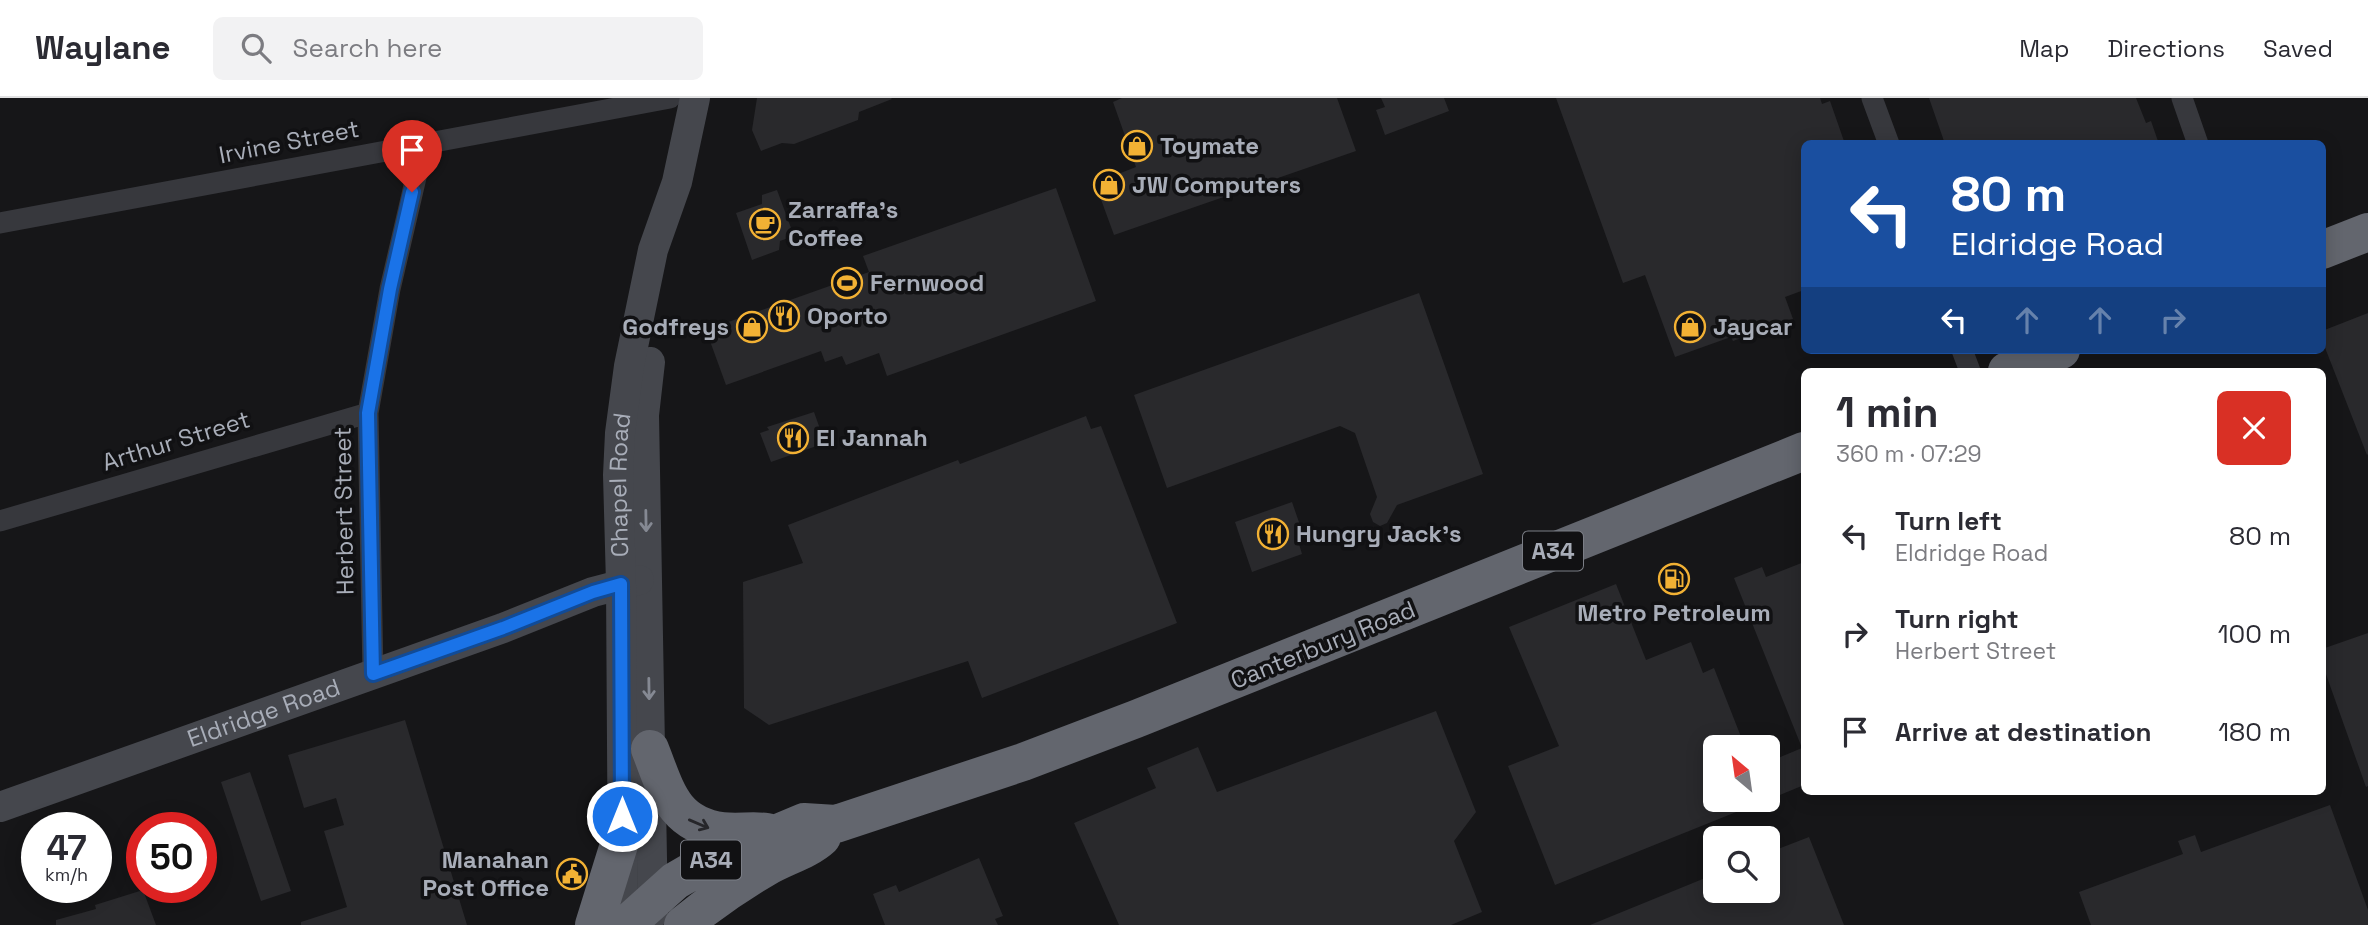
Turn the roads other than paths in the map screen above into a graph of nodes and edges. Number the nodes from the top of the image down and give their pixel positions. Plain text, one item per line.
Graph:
1 (670, 98) edge
2 (695, 98) edge
3 (1872, 98) edge
4 (2182, 98) edge
5 (1888, 140) edge
6 (2198, 140) edge
7 (424, 143) junction
8 (0, 223) edge
9 (2368, 232) edge
10 (2326, 248) edge
11 (2052, 354) edge
12 (2015, 368) edge
13 (368, 413) junction
14 (1801, 452) edge
15 (0, 521) edge
16 (634, 581) junction
17 (373, 674) junction
18 (650, 749) junction
19 (0, 807) edge
20 (836, 824) junction
21 (776, 833) junction
22 (622, 835) joint
23 (631, 920) edge
24 (683, 925) edge

1 - 7 street, Irvine Street
2 - 16 main road, Chapel Road
3 - 5 street
4 - 6 street
7 - 8 street, Irvine Street
7 - 13 street, Herbert Street
9 - 10 highway
11 - 12 highway
13 - 15 street, Arthur Street
13 - 17 street, Herbert Street
14 - 20 highway, Canterbury Road / A34
16 - 17 main road, Eldridge Road
16 -> 18 main road, Chapel Road
16 - 22 main road, Chapel Road
17 - 19 main road, Eldridge Road
18 -> 21 highway
18 - 23 main road, Chapel Road
20 - 21 highway, Canterbury Road / A34
20 - 24 highway, Canterbury Road / A34
21 - 23 highway, Canterbury Road / A34
22 - 23 highway

